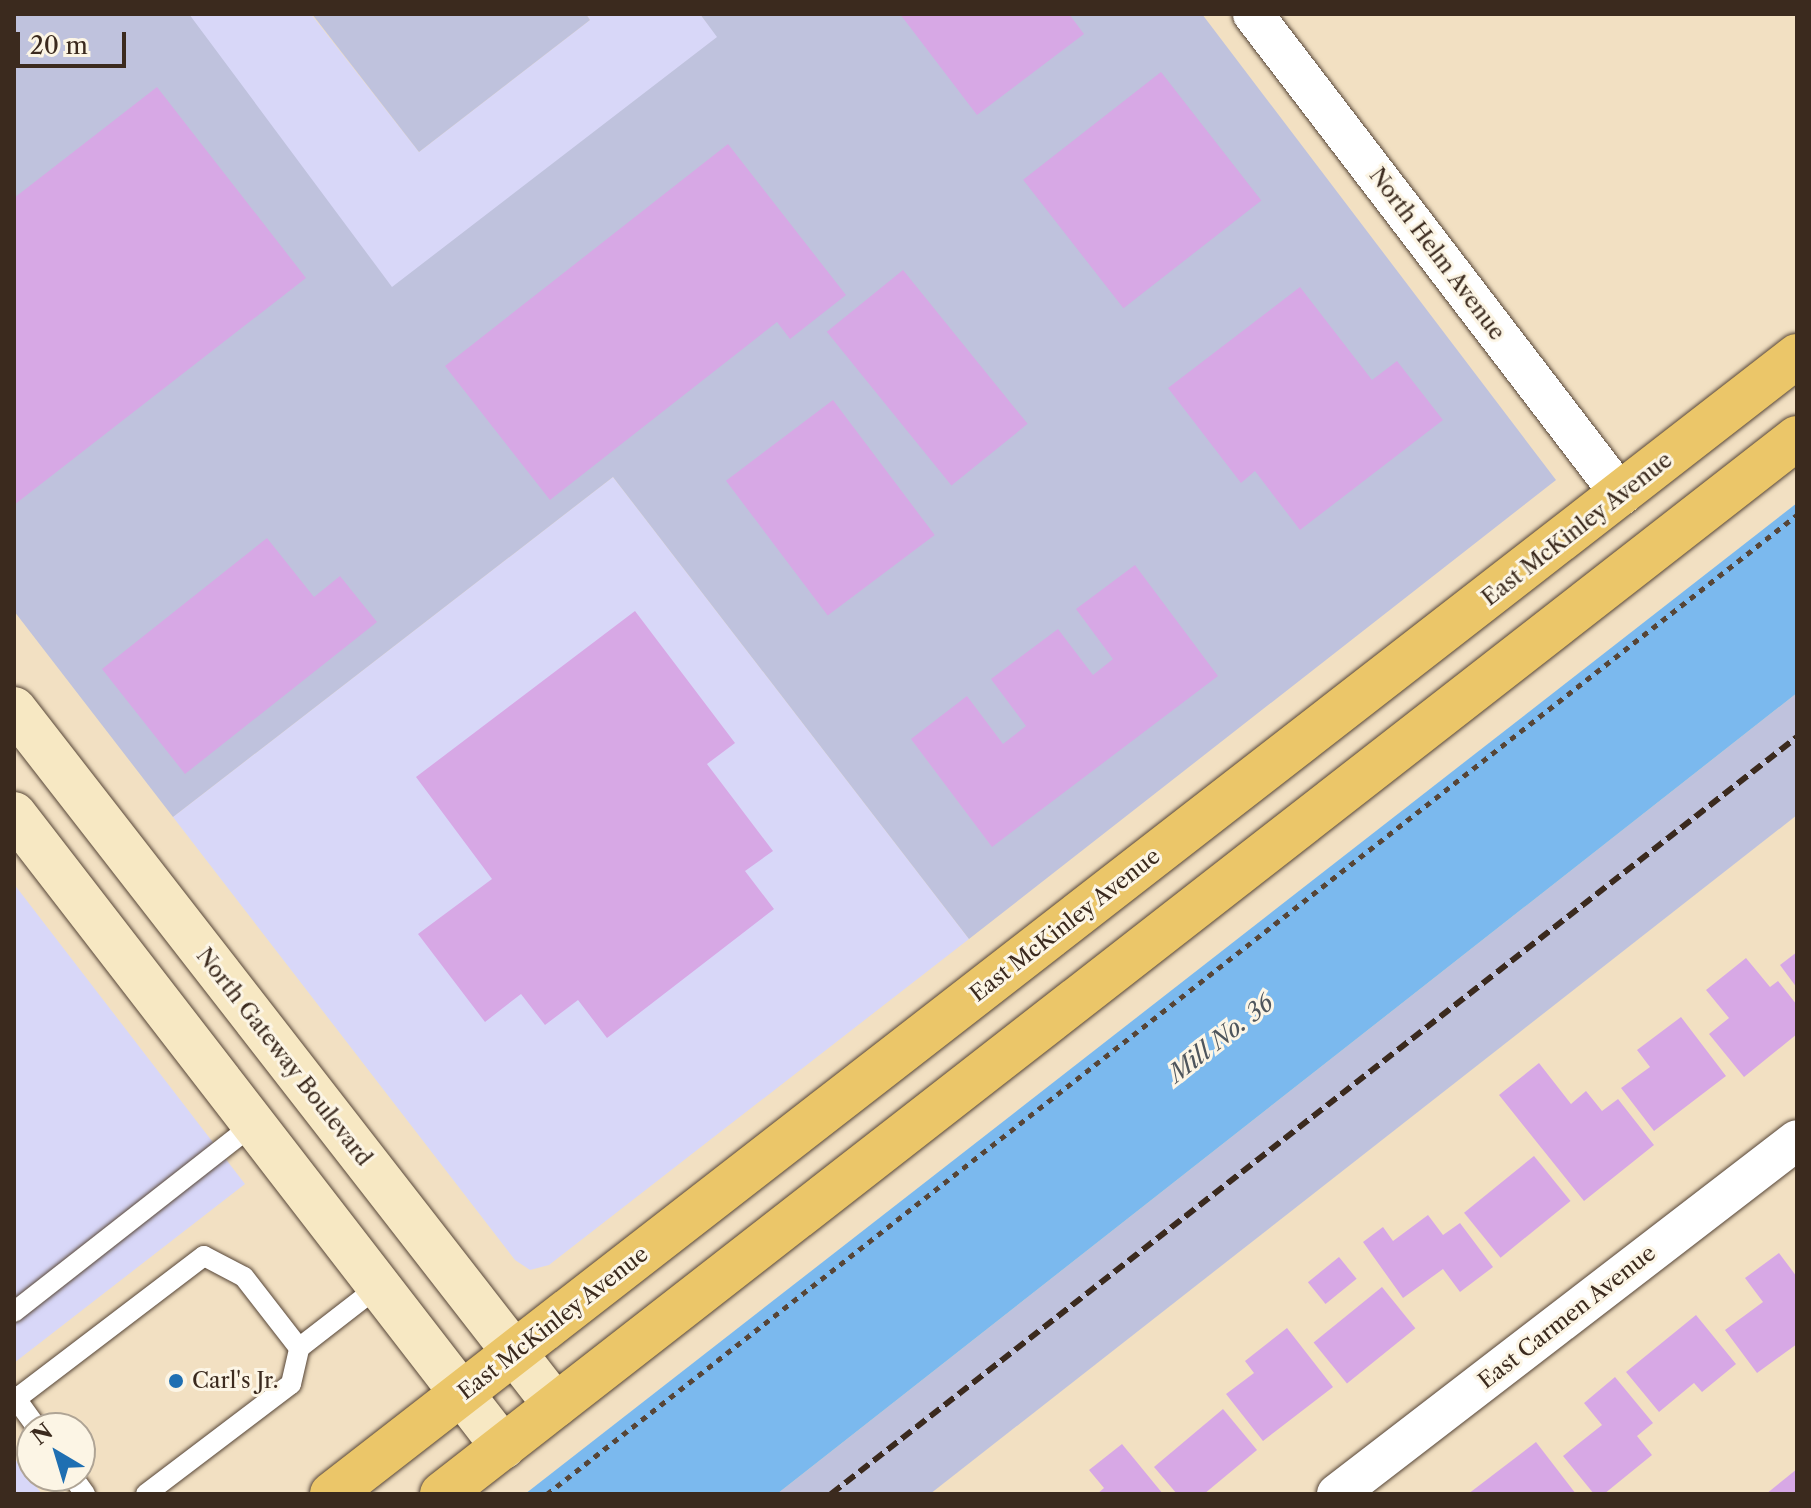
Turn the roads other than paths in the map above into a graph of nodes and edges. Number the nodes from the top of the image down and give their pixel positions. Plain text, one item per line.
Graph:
1 (1253, 14) edge
2 (1797, 356) edge
3 (1797, 438) edge
4 (1621, 495) junction
5 (14, 709) edge
6 (14, 814) edge
7 (1309, 817) junction
8 (254, 1124) junction
9 (1797, 1140) edge
10 (379, 1286) junction
11 (14, 1312) edge
12 (299, 1348) junction
13 (515, 1354) junction
14 (462, 1393) junction
15 (15, 1397) edge
16 (555, 1405) junction
17 (503, 1447) junction
18 (146, 1494) edge
19 (332, 1494) edge
20 (442, 1494) edge
21 (1337, 1494) edge

1 - 4 street, North Helm Avenue
2 - 4 main road, East McKinley Avenue
3 - 7 main road
4 - 7 main road
4 - 13 main road, East McKinley Avenue
5 - 13 main road, North Gateway Boulevard
6 - 8 main road
7 - 16 main road
8 - 10 main road
8 - 11 lane
9 - 21 street, East Carmen Avenue
10 - 12 lane
10 - 14 main road
12 - 15 lane
12 - 18 lane
13 - 14 main road, East McKinley Avenue
13 - 16 main road, North Gateway Boulevard
14 - 17 main road
14 - 19 main road, East McKinley Avenue
16 - 17 main road
17 - 20 main road

